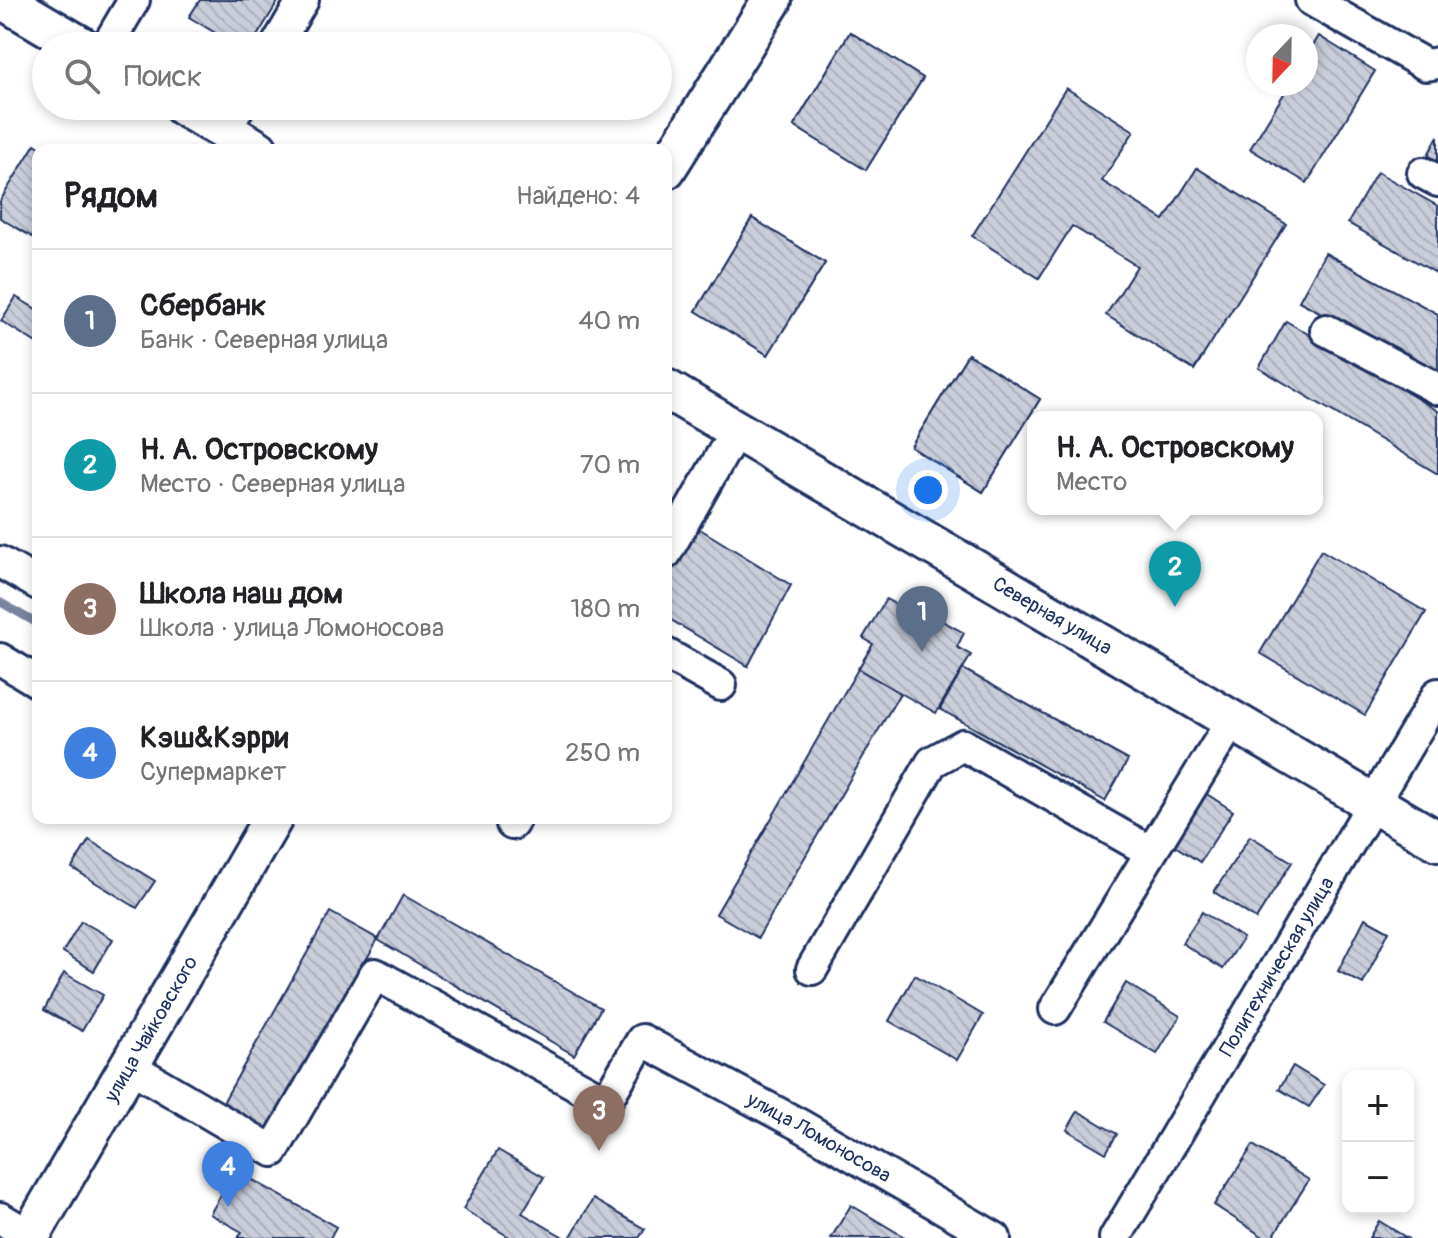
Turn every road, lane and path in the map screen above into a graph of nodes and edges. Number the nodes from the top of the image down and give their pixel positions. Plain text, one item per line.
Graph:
1 (3, 0) edge
2 (134, 0) edge
3 (303, 0) edge
4 (772, 0) edge
5 (1311, 0) edge
6 (57, 32) edge
7 (115, 32) edge
8 (284, 32) edge
9 (1438, 63) edge
10 (234, 120) edge
11 (253, 144) edge
12 (672, 159) edge
13 (1326, 330) dead end
14 (1438, 389) edge
15 (672, 393) edge
16 (736, 430) junction
17 (672, 542) edge
18 (0, 562) edge
19 (32, 581) edge
20 (672, 657) edge
21 (0, 659) edge
22 (32, 678) edge
23 (721, 685) dead end
24 (1438, 694) edge
25 (1233, 719) junction
26 (1374, 801) junction
27 (270, 824) edge
28 (1438, 841) edge
29 (1151, 852) junction
30 (812, 969) dead end
31 (1055, 1009) dead end
32 (129, 1066) junction
33 (23, 1233) edge
34 (995, 1238) edge
35 (1115, 1238) edge

1 - 6 main road
2 - 7 street
3 - 8 street
4 - 12 main road
5 - 9 street
10 - 11 main road
13 - 14 street
15 - 16 main road, Северная улица
16 - 17 street
16 - 25 main road, Северная улица
18 - 19 street
20 - 23 street
21 - 22 street
24 - 26 street, Политехническая улица
25 - 26 main road, Северная улица
25 - 29 street
26 - 28 main road, Северная улица
26 - 35 street, Политехническая улица
27 - 32 main road, улица Чайковского
29 - 30 street
29 - 31 street
32 - 33 main road, улица Чайковского
32 - 34 street, улица Ломоносова

